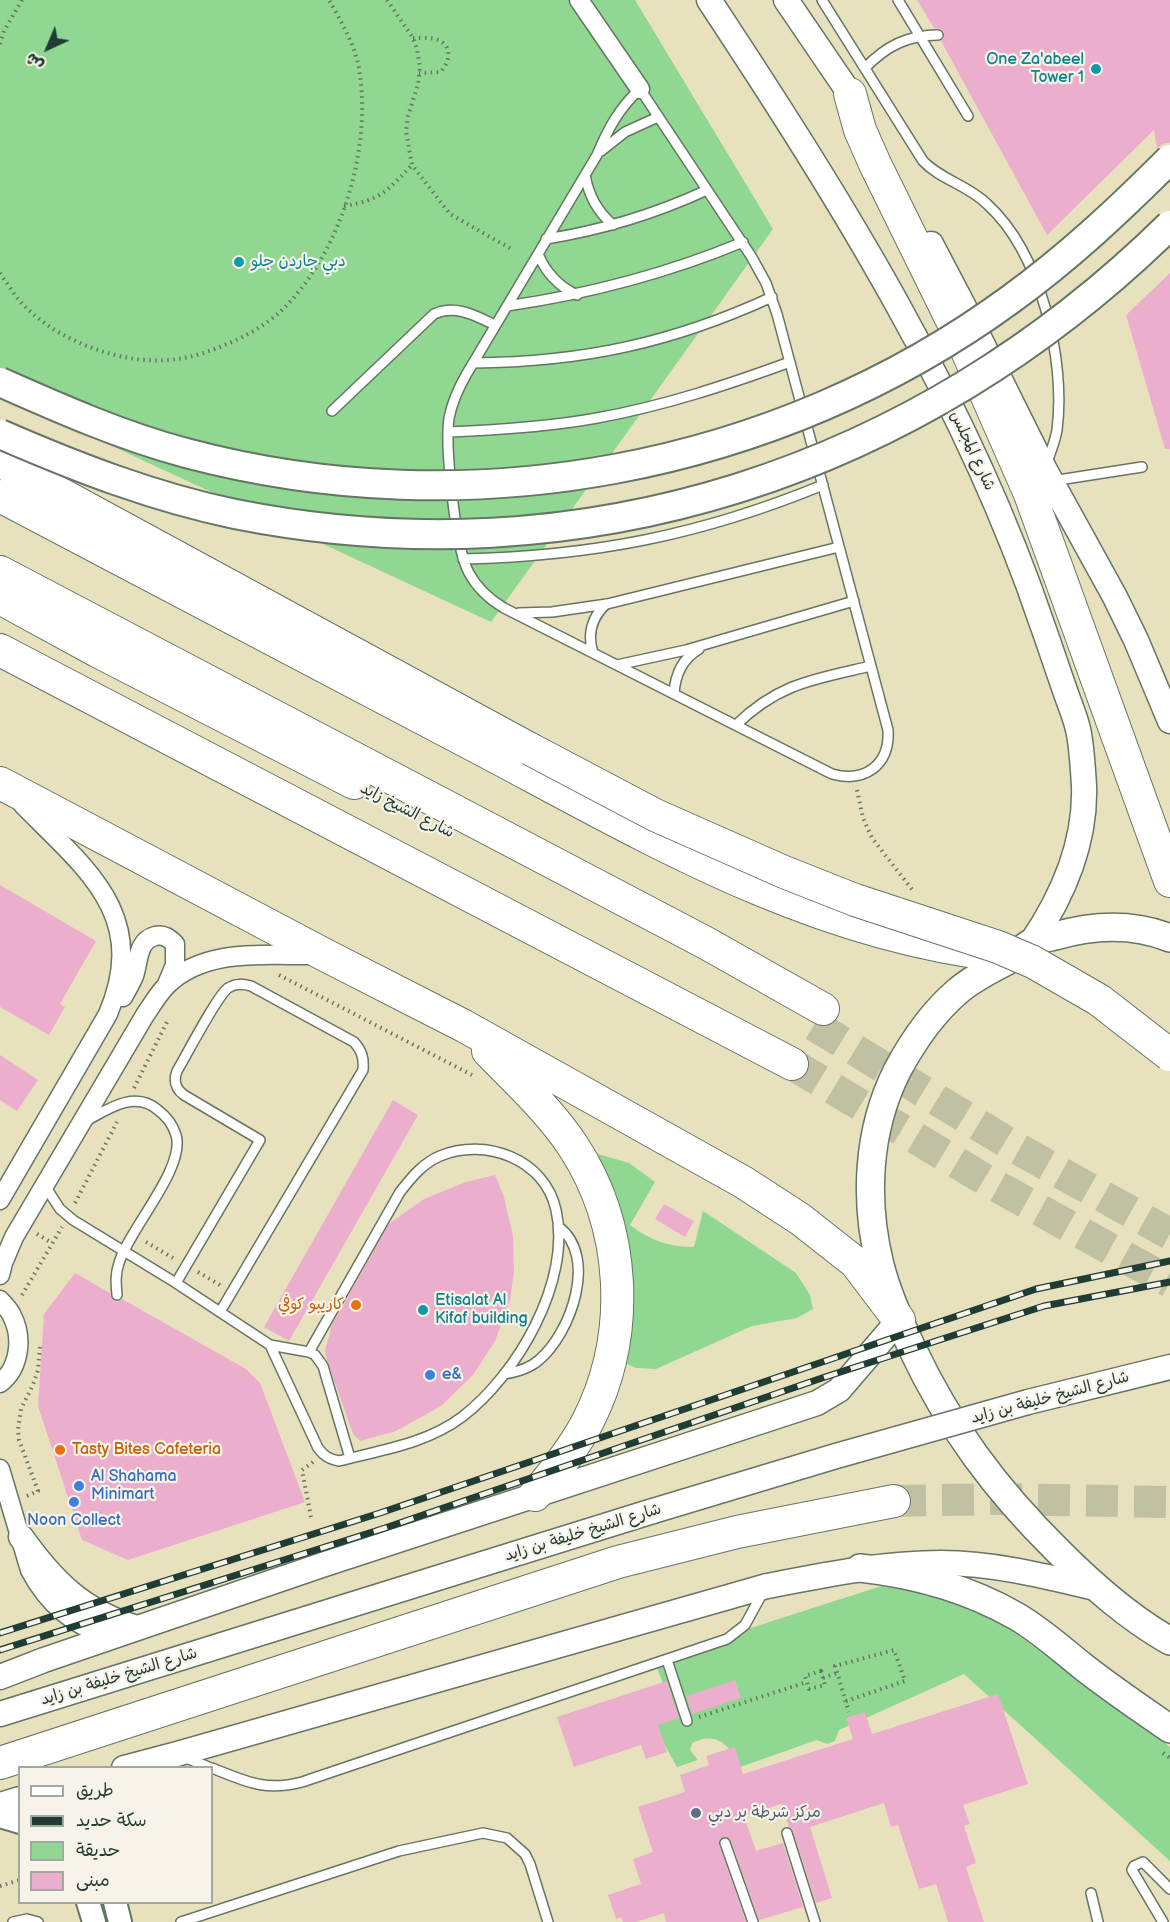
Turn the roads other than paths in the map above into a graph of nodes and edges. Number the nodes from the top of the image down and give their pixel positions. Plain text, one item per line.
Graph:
1 (579, 0) edge
2 (709, 0) edge
3 (786, 0) edge
4 (806, 0) edge
5 (822, 0) edge
6 (898, 0) edge
7 (938, 35) dead end
8 (921, 36) junction
9 (858, 81) junction
10 (640, 89) junction
11 (968, 116) dead end
12 (658, 117) junction
13 (597, 155) junction
14 (1170, 159) edge
15 (585, 175) junction
16 (707, 190) junction
17 (613, 225) junction
18 (1170, 225) edge
19 (546, 239) junction
20 (743, 242) junction
21 (538, 254) junction
22 (577, 295) junction
23 (771, 297) junction
24 (507, 306) junction
25 (495, 325) junction
26 (790, 362) junction
27 (473, 363) junction
28 (0, 382) edge
29 (332, 411) dead end
30 (448, 432) junction
31 (0, 434) edge
32 (0, 461) edge
33 (1142, 467) dead end
34 (1048, 476) junction
35 (823, 485) junction
36 (0, 496) edge
37 (839, 547) junction
38 (463, 559) junction
39 (0, 572) edge
40 (0, 598) edge
41 (854, 601) junction
42 (607, 604) junction
43 (516, 614) junction
44 (708, 644) junction
45 (0, 651) edge
46 (593, 653) junction
47 (617, 665) junction
48 (871, 666) junction
49 (674, 694) junction
50 (1170, 721) edge
51 (736, 725) junction
52 (2, 783) edge
53 (1170, 881) edge
54 (1170, 938) edge
55 (1022, 950) junction
56 (325, 955) junction
57 (166, 986) junction
58 (108, 1014) junction
59 (464, 1026) junction
60 (1170, 1054) edge
61 (792, 1064) tunnel mouth
62 (82, 1124) junction
63 (45, 1186) junction
64 (0, 1200) edge
65 (559, 1227) junction
66 (124, 1250) junction
67 (0, 1275) edge
68 (176, 1283) junction
69 (117, 1295) dead end
70 (0, 1300) edge
71 (220, 1312) junction
72 (899, 1320) junction
73 (270, 1345) junction
74 (309, 1352) junction
75 (1170, 1367) edge
76 (504, 1374) junction
77 (0, 1383) edge
78 (350, 1458) junction
79 (0, 1469) edge
80 (535, 1495) junction
81 (894, 1501) tunnel mouth
82 (21, 1537) junction
83 (860, 1569) junction
84 (767, 1586) junction
85 (1095, 1588) junction
86 (137, 1628) junction
87 (1159, 1635) edge
88 (109, 1637) junction
89 (667, 1660) junction
90 (1170, 1661) edge
91 (0, 1677) edge
92 (0, 1714) edge
93 (687, 1721) road end
94 (1170, 1729) edge
95 (169, 1761) edge
96 (0, 1763) edge
97 (132, 1766) edge
98 (199, 1766) edge
99 (213, 1769) edge
100 (18, 1800) edge
101 (0, 1805) edge
102 (18, 1812) edge
103 (0, 1816) edge
104 (18, 1821) edge
105 (787, 1833) dead end
106 (725, 1843) dead end
107 (1170, 1889) edge
108 (1091, 1893) dead end
109 (89, 1904) edge
110 (116, 1904) edge
111 (1170, 1920) edge
112 (12, 1922) edge
113 (39, 1922) edge
114 (94, 1922) edge
115 (120, 1922) edge
116 (181, 1922) edge
117 (548, 1922) edge
118 (753, 1922) edge
119 (815, 1922) edge
120 (1098, 1922) edge
121 (1164, 1922) edge

1 - 10 street
2 - 55 main road, شارع المجلس
3 - 9 main road
4 - 9 main road
5 - 9 lane
6 - 8 lane
7 - 8 lane
8 - 9 lane
8 - 11 lane
9 - 34 main road
9 - 34 lane
9 - 53 highway
10 - 12 lane
10 - 13 lane
12 - 13 lane
12 - 16 lane
13 - 15 lane
14 - 28 highway, bridge
15 - 17 lane
15 - 19 lane
16 - 17 lane
16 - 20 lane
17 - 19 lane
18 - 31 highway, bridge
19 - 21 lane
20 - 22 lane
20 - 23 lane
21 - 22 lane
21 - 24 lane
22 - 24 lane
23 - 26 lane
23 - 27 lane
24 - 25 lane
25 - 27 lane
25 - 29 lane
26 - 30 lane
26 - 35 lane
27 - 30 lane
30 - 38 lane
32 - 60 highway, bridge
33 - 34 lane
34 - 50 main road
35 - 37 lane
35 - 38 lane
36 - 55 highway
37 - 41 lane
37 - 42 lane
38 - 43 lane
39 - 40 highway, شارع الشيخ زايد
41 - 44 lane
41 - 48 lane
42 - 43 lane
42 - 46 lane
43 - 46 lane
44 - 47 lane
44 - 49 lane
45 - 61 highway
46 - 47 lane
47 - 49 lane
48 - 51 lane
48 - 51 lane
49 - 51 lane
52 - 56 highway
52 - 58 street
54 - 55 main road
55 - 72 main road
56 - 57 street
56 - 59 highway
57 - 58 street
57 - 62 street
58 - 64 street
59 - 72 highway
59 - 80 highway
62 - 63 street
62 - 66 lane
63 - 66 lane
63 - 67 street
65 - 74 lane
65 - 76 lane
65 - 76 lane
66 - 68 lane
66 - 69 lane
68 - 71 lane
68 - 71 lane
70 - 77 street
71 - 73 lane
72 - 80 main road
72 - 85 main road
73 - 74 lane
73 - 78 lane
74 - 78 lane
75 - 92 main road, شارع الشيخ خليفة بن زايد, bridge
76 - 78 lane
79 - 82 street
80 - 86 main road
81 - 96 highway
82 - 86 main road
82 - 88 street
83 - 84 main road
83 - 85 main road
83 - 94 main road
84 - 89 lane
84 - 95 main road
85 - 87 main road
86 - 88 main road
87 - 90 main road
88 - 91 main road
89 - 93 lane
89 - 99 lane
95 - 97 main road
95 - 98 lane
100 - 101 main road
102 - 103 main road
103 - 104 street
105 - 119 lane
106 - 118 lane
107 - 121 lane
108 - 120 lane
109 - 114 street
110 - 115 street
111 - 121 lane
112 - 113 lane
116 - 117 lane

